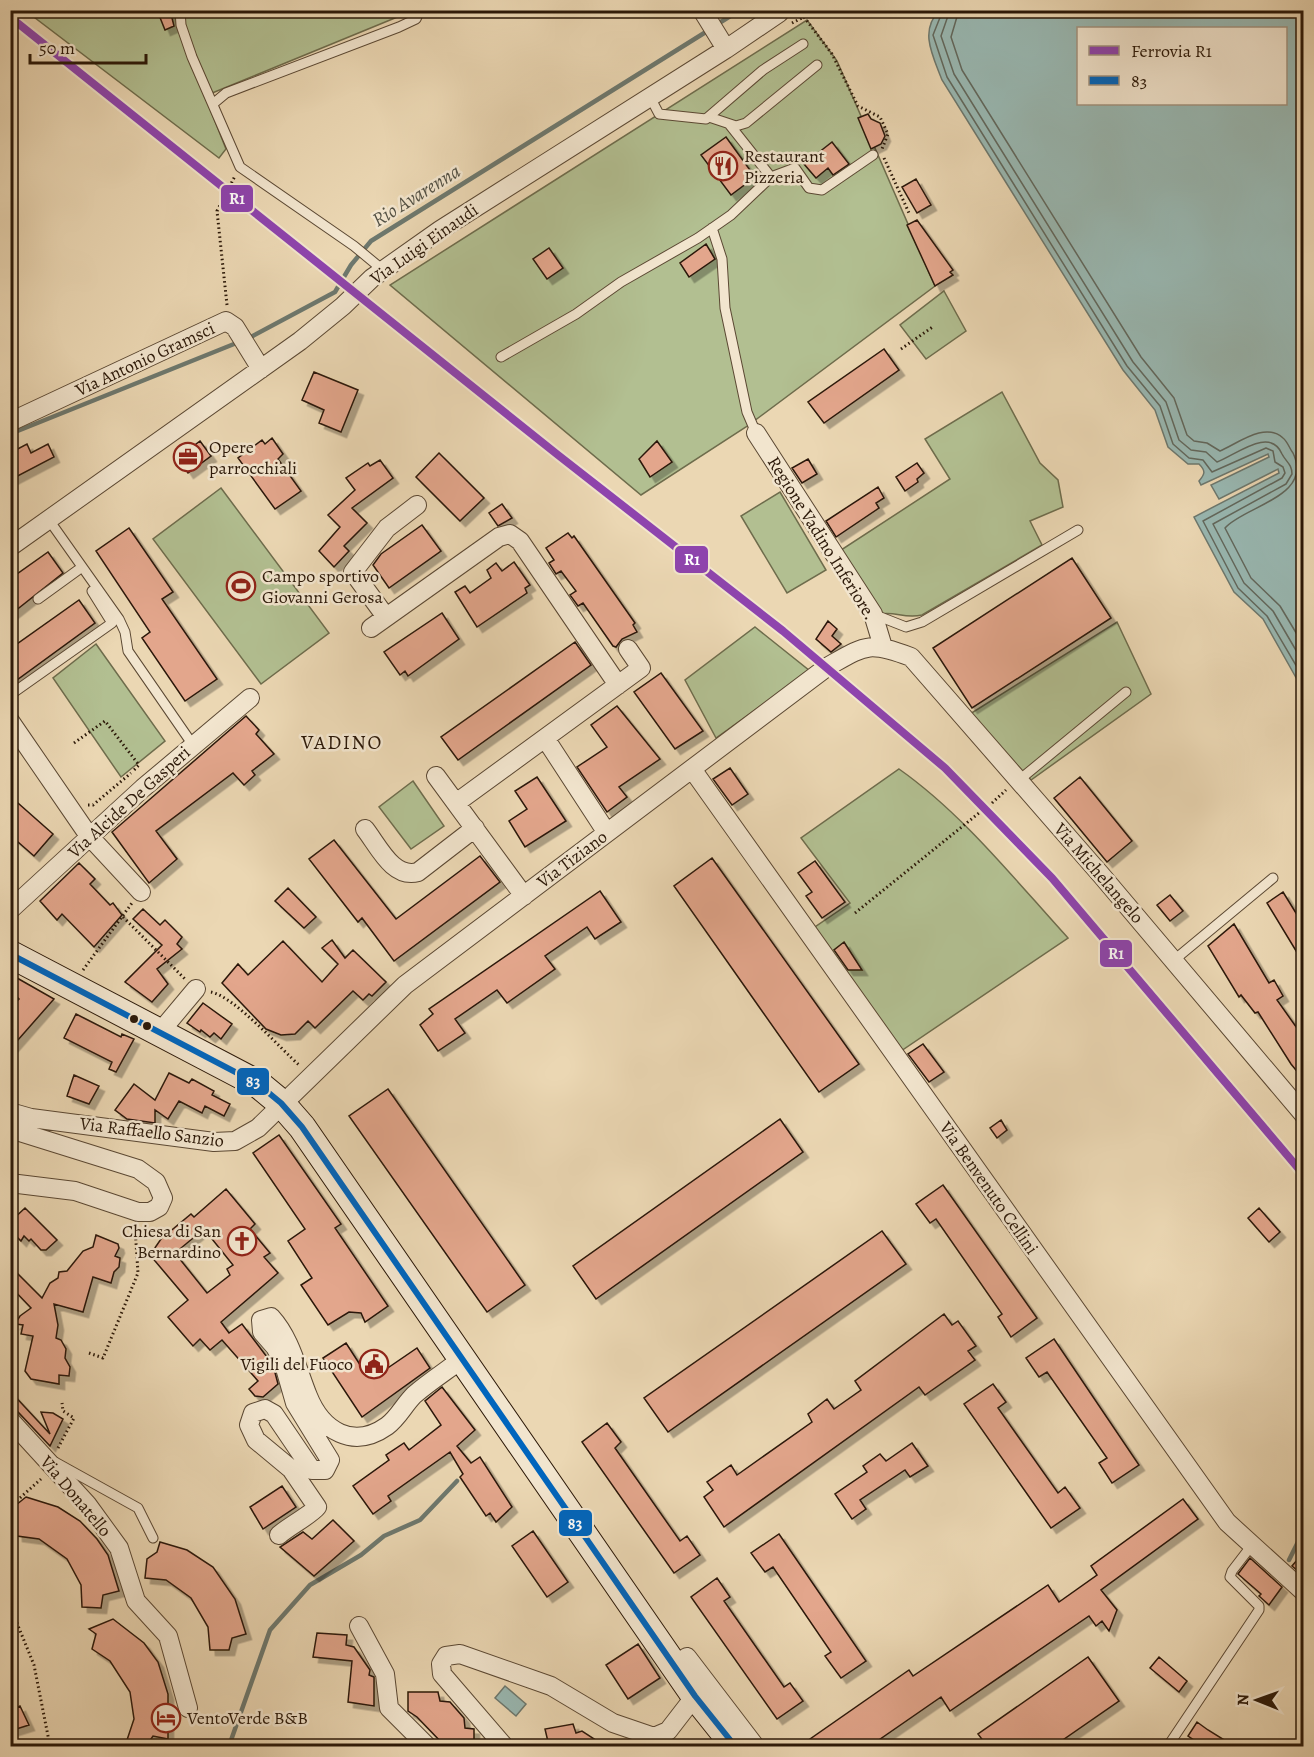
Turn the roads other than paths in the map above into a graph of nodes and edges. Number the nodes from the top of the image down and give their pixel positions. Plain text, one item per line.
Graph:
1 (180, 10) edge
2 (420, 10) edge
3 (702, 10) edge
4 (779, 13) road end
5 (721, 41) junction
6 (803, 44) dead end
7 (817, 65) dead end
8 (650, 97) junction
9 (214, 103) junction
10 (710, 117) junction
11 (729, 124) junction
12 (873, 155) dead end
13 (771, 177) junction
14 (712, 228) junction
15 (382, 270) junction
16 (501, 357) dead end
17 (257, 364) junction
18 (10, 422) edge
19 (756, 433) joint
20 (417, 506) dead end
21 (46, 522) junction
22 (1078, 530) dead end
23 (10, 547) edge
24 (78, 570) junction
25 (38, 599) dead end
26 (873, 614) junction
27 (386, 616) junction
28 (371, 628) dead end
29 (883, 647) junction
30 (628, 649) dead end
31 (618, 685) junction
32 (1126, 692) dead end
33 (10, 695) edge
34 (249, 698) dead end
35 (10, 721) edge
36 (545, 738) junction
37 (193, 745) junction
38 (692, 769) junction
39 (436, 776) dead end
40 (1018, 780) junction
41 (456, 802) junction
42 (475, 828) junction
43 (365, 829) dead end
44 (607, 833) junction
45 (90, 836) junction
46 (1273, 878) dead end
47 (141, 892) road end
48 (524, 896) junction
49 (10, 910) edge
50 (10, 954) edge
51 (1173, 961) junction
52 (196, 989) road end
53 (160, 1032) junction
54 (281, 1103) junction
55 (10, 1112) edge
56 (1304, 1115) edge
57 (10, 1129) edge
58 (10, 1183) edge
59 (462, 1359) junction
60 (10, 1420) edge
61 (49, 1460) junction
62 (279, 1534) dead end
63 (153, 1538) dead end
64 (1252, 1545) junction
65 (1304, 1592) edge
66 (359, 1626) dead end
67 (674, 1666) junction
68 (695, 1696) junction
69 (188, 1708) dead end
70 (427, 1746) edge
71 (504, 1746) edge
72 (735, 1746) edge
73 (755, 1746) edge
74 (1168, 1746) edge

1 - 9 lane
2 - 9 lane
3 - 5 street
4 - 5 street, Via Luigi Einaudi
5 - 8 street, Via Luigi Einaudi
6 - 10 lane
7 - 11 lane
8 - 10 lane
8 - 15 street, Via Luigi Einaudi
9 - 15 lane
10 - 11 lane
11 - 13 lane
12 - 13 lane
13 - 14 lane
14 - 16 lane
14 - 19 lane
15 - 17 street, Via Luigi Einaudi
17 - 18 street, Via Antonio Gramsci
17 - 21 street, Via Luigi Einaudi
19 - 26 street, Regione Vadino Inferiore.
20 - 27 street
21 - 23 street, Via Luigi Einaudi
21 - 24 lane
21 - 37 lane
22 - 26 lane
24 - 25 lane
24 - 33 lane
26 - 29 street, Regione Vadino Inferiore.
27 - 28 street
27 - 31 street
29 - 38 street, Via Tiziano
29 - 40 street, Via Michelangelo
30 - 31 street
31 - 36 street
32 - 40 lane
34 - 37 street, Via Alcide De Gasperi
35 - 45 street
36 - 41 street
36 - 44 street
37 - 45 street, Via Alcide De Gasperi
38 - 44 street, Via Tiziano
38 - 64 street, Via Benvenuto Cellini
39 - 41 street
40 - 51 street, Via Michelangelo
41 - 42 street
42 - 43 street
42 - 48 street
44 - 48 street, Via Tiziano
45 - 47 street
45 - 49 street, Via Alcide De Gasperi
46 - 51 lane
48 - 54 street, Via Tiziano
50 - 53 main road
51 - 56 street, Via Michelangelo
52 - 53 street
53 - 54 main road
54 - 55 street, Via Raffaello Sanzio
54 - 59 main road
57 - 58 street
59 - 62 street
59 - 67 main road
60 - 61 street, Via Donatello
61 - 63 lane
61 - 69 street, Via Donatello
64 - 65 street, Via Benvenuto Cellini
64 - 74 lane
66 - 70 street
67 - 68 main road
67 - 73 street
68 - 71 street
68 - 72 main road

